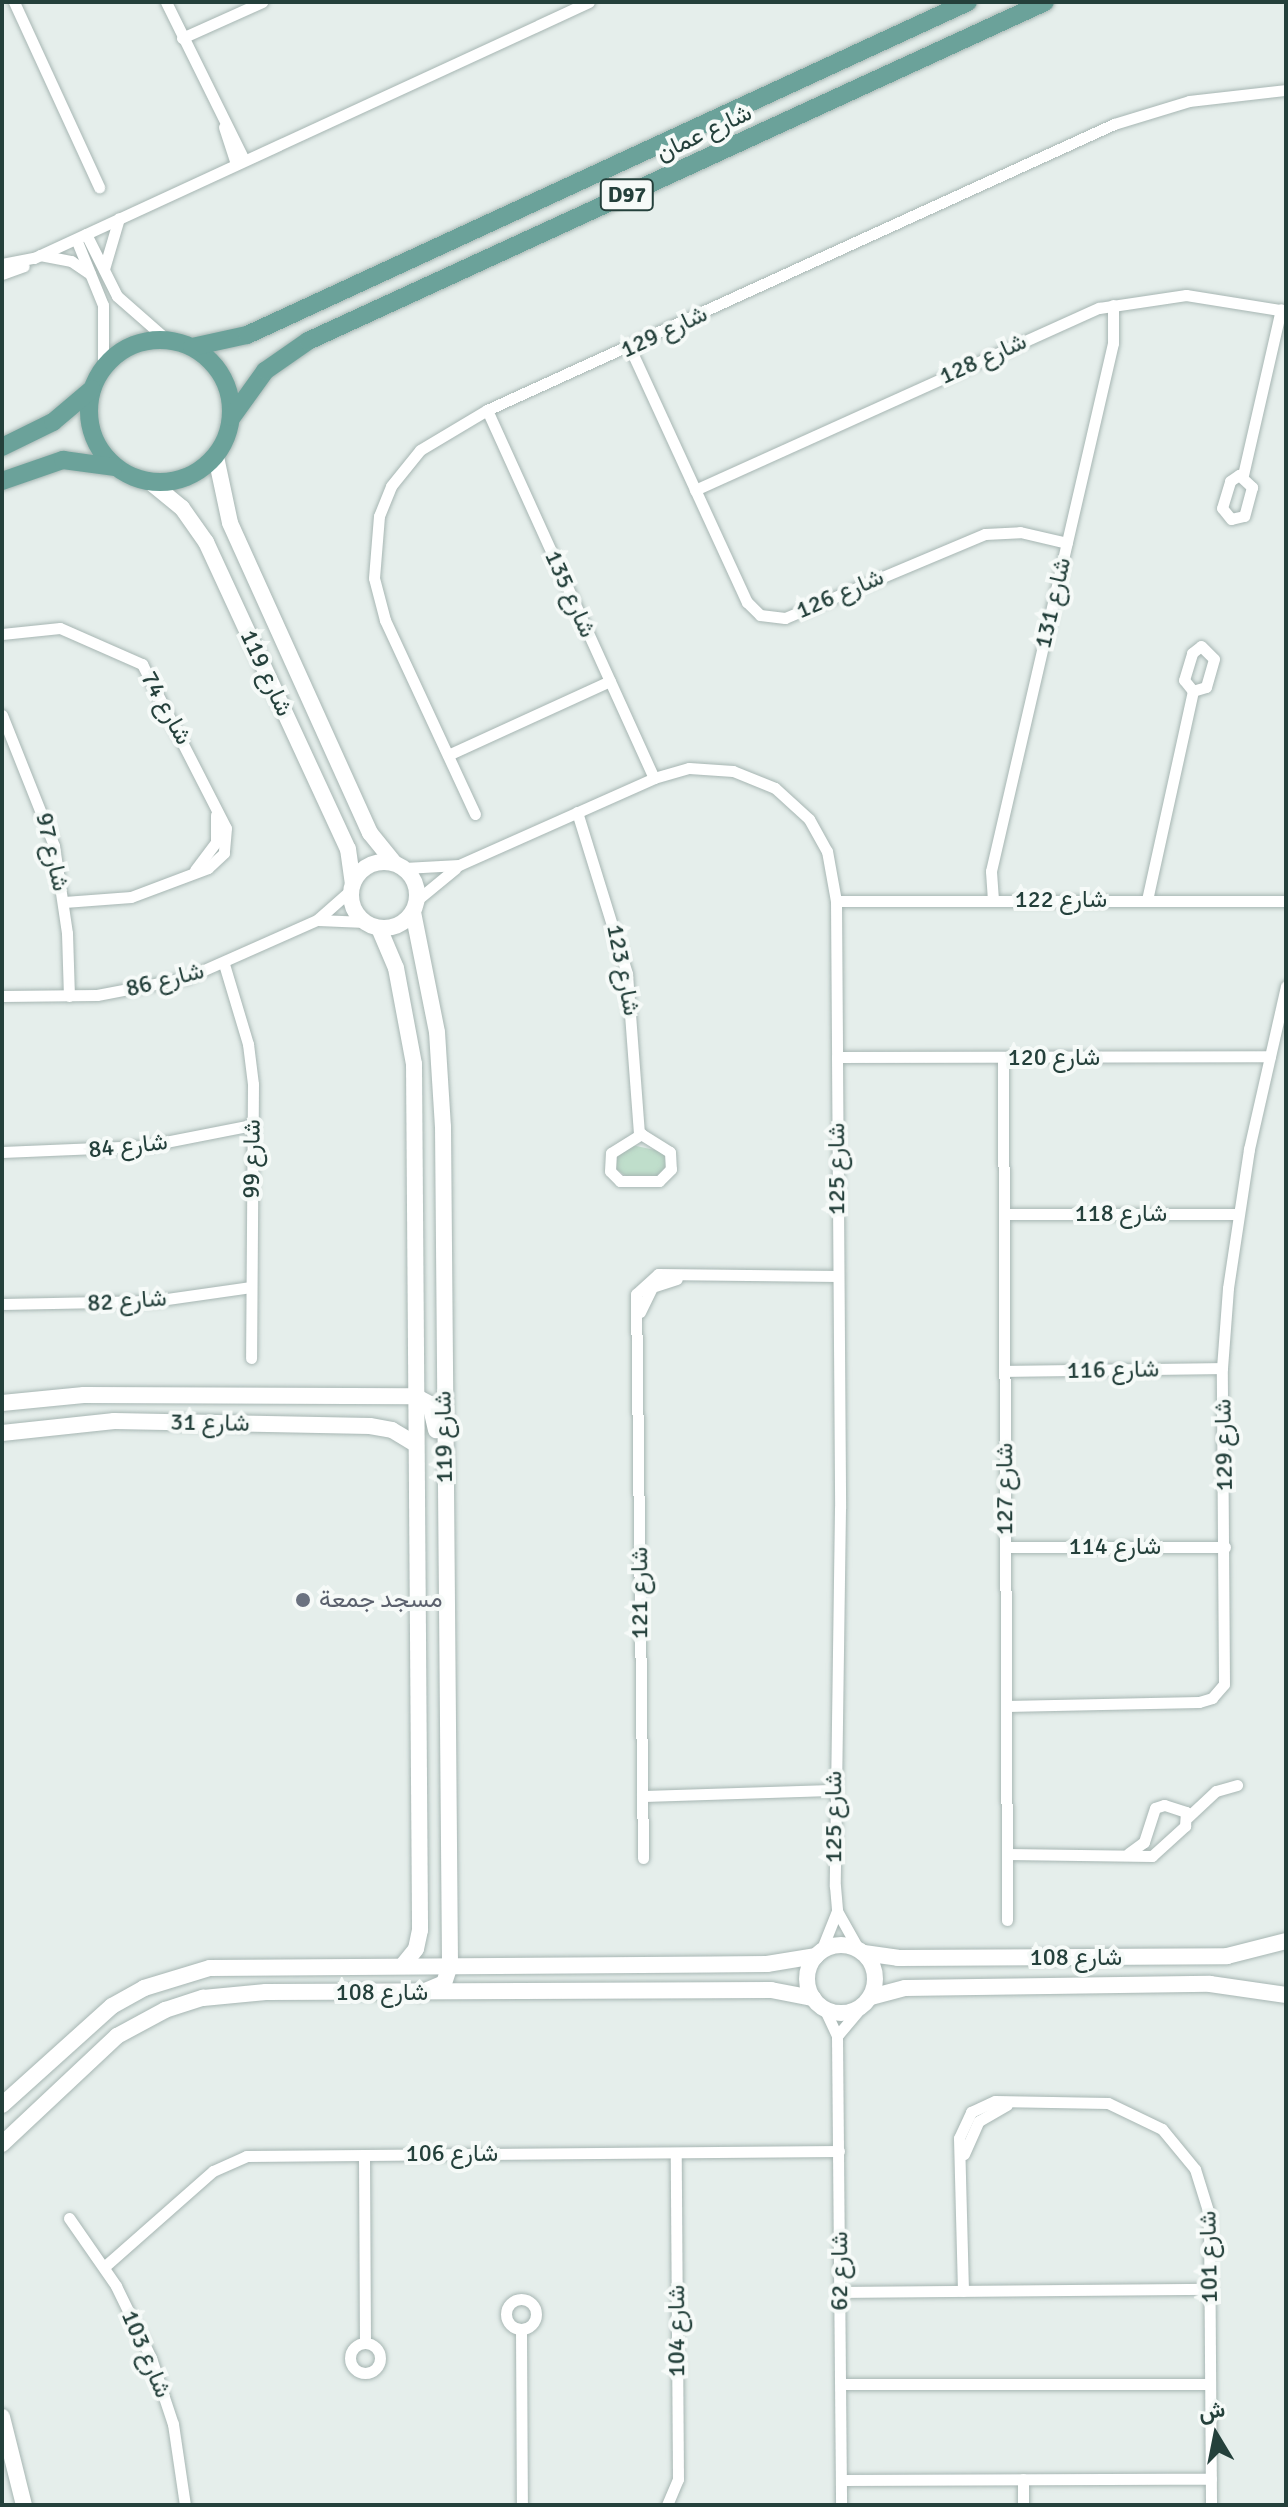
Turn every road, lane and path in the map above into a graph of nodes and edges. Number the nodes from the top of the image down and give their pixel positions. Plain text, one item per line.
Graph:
1 (166, 2) edge
2 (262, 2) edge
3 (589, 2) edge
4 (968, 2) edge
5 (1045, 2) edge
6 (16, 4) edge
7 (182, 38) junction
8 (1286, 90) edge
9 (240, 162) junction
10 (99, 187) dead end
11 (119, 218) junction
12 (81, 236) junction
13 (37, 257) junction
14 (2, 264) edge
15 (2, 274) edge
16 (98, 275) junction
17 (1113, 305) junction
18 (1283, 310) edge
19 (167, 340) junction
20 (192, 347) junction
21 (630, 348) junction
22 (103, 367) junction
23 (92, 389) junction
24 (487, 410) junction
25 (232, 417) junction
26 (2, 447) edge
27 (216, 457) junction
28 (117, 468) junction
29 (1243, 475) dead end
30 (2, 481) edge
31 (149, 481) junction
32 (695, 490) junction
33 (1067, 543) junction
34 (2, 634) edge
35 (610, 681) junction
36 (1193, 691) dead end
37 (2, 715) edge
38 (448, 755) junction
39 (654, 778) junction
40 (577, 812) junction
41 (475, 814) dead end
42 (459, 865) junction
43 (399, 866) junction
44 (352, 886) junction
45 (993, 900) junction
46 (1147, 900) junction
47 (836, 901) junction
48 (1286, 901) edge
49 (64, 902) junction
50 (415, 906) junction
51 (317, 920) junction
52 (372, 925) junction
53 (224, 964) junction
54 (1286, 986) edge
55 (2, 996) edge
56 (69, 996) junction
57 (1270, 1056) junction
58 (837, 1057) junction
59 (1003, 1058) junction
60 (252, 1125) junction
61 (639, 1134) junction
62 (2, 1152) edge
63 (1004, 1214) junction
64 (1238, 1214) junction
65 (838, 1276) junction
66 (251, 1287) junction
67 (2, 1304) edge
68 (251, 1358) dead end
69 (1222, 1368) junction
70 (1004, 1371) junction
71 (170, 1396) junction
72 (415, 1396) junction
73 (2, 1403) edge
74 (84, 1422) junction
75 (2, 1433) edge
76 (414, 1443) junction
77 (444, 1466) junction
78 (1005, 1547) junction
79 (1225, 1547) junction
80 (1006, 1706) junction
81 (419, 1712) junction
82 (447, 1763) junction
83 (1237, 1785) dead end
84 (833, 1790) junction
85 (642, 1796) junction
86 (1188, 1817) junction
87 (1129, 1853) junction
88 (1007, 1854) junction
89 (643, 1858) dead end
90 (837, 1911) junction
91 (1007, 1920) dead end
92 (1286, 1941) edge
93 (861, 1952) junction
94 (819, 1954) junction
95 (404, 1964) junction
96 (450, 1965) junction
97 (420, 1993) junction
98 (1286, 1995) edge
99 (866, 2002) junction
100 (819, 2004) junction
101 (837, 2036) junction
102 (23, 2086) junction
103 (2, 2105) edge
104 (24, 2123) junction
105 (2, 2144) edge
106 (839, 2151) junction
107 (676, 2153) junction
108 (364, 2155) junction
109 (69, 2218) dead end
110 (104, 2267) junction
111 (1210, 2289) junction
112 (963, 2291) junction
113 (840, 2292) junction
114 (521, 2331) dead end
115 (365, 2340) dead end
116 (841, 2384) junction
117 (1210, 2384) junction
118 (2, 2417) edge
119 (1023, 2479) junction
120 (1211, 2479) junction
121 (841, 2480) junction
122 (24, 2505) edge
123 (185, 2505) edge
124 (522, 2505) edge
125 (667, 2505) edge
126 (841, 2505) edge
127 (1023, 2505) edge
128 (1211, 2505) edge

1 - 7 street
2 - 7 street
3 - 9 street
4 - 20 main road, شارع عمان / D97
5 - 25 main road, شارع عمان / D97
6 - 10 street
7 - 9 street
8 - 21 street, شارع 129
9 - 11 street
11 - 12 street
11 - 16 street
12 - 13 street
12 - 16 street
13 - 14 street
13 - 15 street
13 - 16 street
16 - 19 street
16 - 22 street
17 - 18 street, شارع 128
17 - 32 street, شارع 128
17 - 33 street, شارع 131
18 - 29 street
19 - 20 main road
19 - 22 main road
20 - 25 main road
21 - 24 street, شارع 129
21 - 32 street, شارع 126
22 - 23 main road
23 - 26 main road
23 - 28 main road
24 - 35 street, شارع 135
24 - 38 street, شارع 129
25 - 27 main road
27 - 31 main road
27 - 43 street, شارع 119
28 - 30 main road
28 - 31 main road
31 - 44 street, شارع 119
32 - 33 street, شارع 126
33 - 45 street, شارع 131
34 - 49 street, شارع 74
35 - 38 street
35 - 39 street, شارع 135
36 - 46 street
37 - 49 street, شارع 97
38 - 41 street, شارع 129
39 - 40 street, شارع 125
39 - 47 street, شارع 125
40 - 42 street, شارع 125
40 - 61 street, شارع 123
42 - 43 street, شارع 125
42 - 50 street, شارع 125
43 - 44 street
43 - 50 street
44 - 51 street, شارع 86
44 - 52 street
45 - 46 street, شارع 122
45 - 47 street, شارع 122
46 - 48 street, شارع 122
47 - 58 street, شارع 125
49 - 56 street, شارع 97
50 - 52 street
50 - 77 street, شارع 119
51 - 52 street, شارع 86
51 - 53 street, شارع 86
52 - 72 street, شارع 119
53 - 56 street, شارع 86
53 - 60 street, شارع 99
54 - 57 street, شارع 129
55 - 56 street, شارع 86
57 - 59 street, شارع 120
57 - 64 street, شارع 129
58 - 59 street, شارع 120
58 - 65 street, شارع 125
59 - 63 street, شارع 127
60 - 62 street, شارع 84
60 - 66 street, شارع 99
61 - 61 street
63 - 64 street, شارع 118
63 - 70 street, شارع 127
64 - 69 street, شارع 129
65 - 84 street, شارع 125
65 - 85 street, شارع 121
66 - 67 street, شارع 82
66 - 68 street, شارع 99
69 - 70 street, شارع 116
69 - 79 street, شارع 129
70 - 78 street, شارع 127
71 - 72 street, شارع 31
71 - 73 street, شارع 31
71 - 74 street
72 - 76 street, شارع 119
72 - 77 street
74 - 75 street, شارع 31
74 - 76 street, شارع 31
76 - 81 street, شارع 119
77 - 82 street, شارع 119
78 - 79 street, شارع 114
78 - 80 street, شارع 127
79 - 80 street, شارع 129
80 - 88 street, شارع 127
81 - 82 street
81 - 95 street, شارع 119
82 - 96 street, شارع 119
83 - 86 street
84 - 85 street
84 - 90 street, شارع 125
85 - 89 street, شارع 121
86 - 87 street
86 - 87 street
87 - 88 street
88 - 91 street, شارع 127
90 - 93 street, شارع 125
90 - 94 street, شارع 125
92 - 93 street, شارع 108
93 - 94 street
93 - 99 street
94 - 96 street, شارع 108
94 - 100 street
95 - 96 street, شارع 108
95 - 102 street, شارع 108
96 - 97 street
97 - 100 street, شارع 108
97 - 104 street, شارع 108
98 - 99 street, شارع 108
99 - 100 street
99 - 101 street
100 - 101 street, شارع 62
101 - 106 street, شارع 62
102 - 103 street, شارع 108
102 - 104 street
104 - 105 street, شارع 108
106 - 107 street, شارع 106
106 - 113 street, شارع 62
107 - 108 street, شارع 106
107 - 125 street, شارع 104
108 - 110 street, شارع 106
108 - 115 street
109 - 110 street, شارع 103
110 - 123 street, شارع 103
111 - 112 street
111 - 112 street, شارع 101
111 - 117 street, شارع 101
112 - 113 street
113 - 116 street, شارع 62
114 - 124 street
116 - 117 street
116 - 121 street, شارع 62
117 - 120 street, شارع 101
118 - 122 street
119 - 120 street
119 - 121 street
119 - 127 street
120 - 128 street, شارع 101
121 - 126 street, شارع 62

